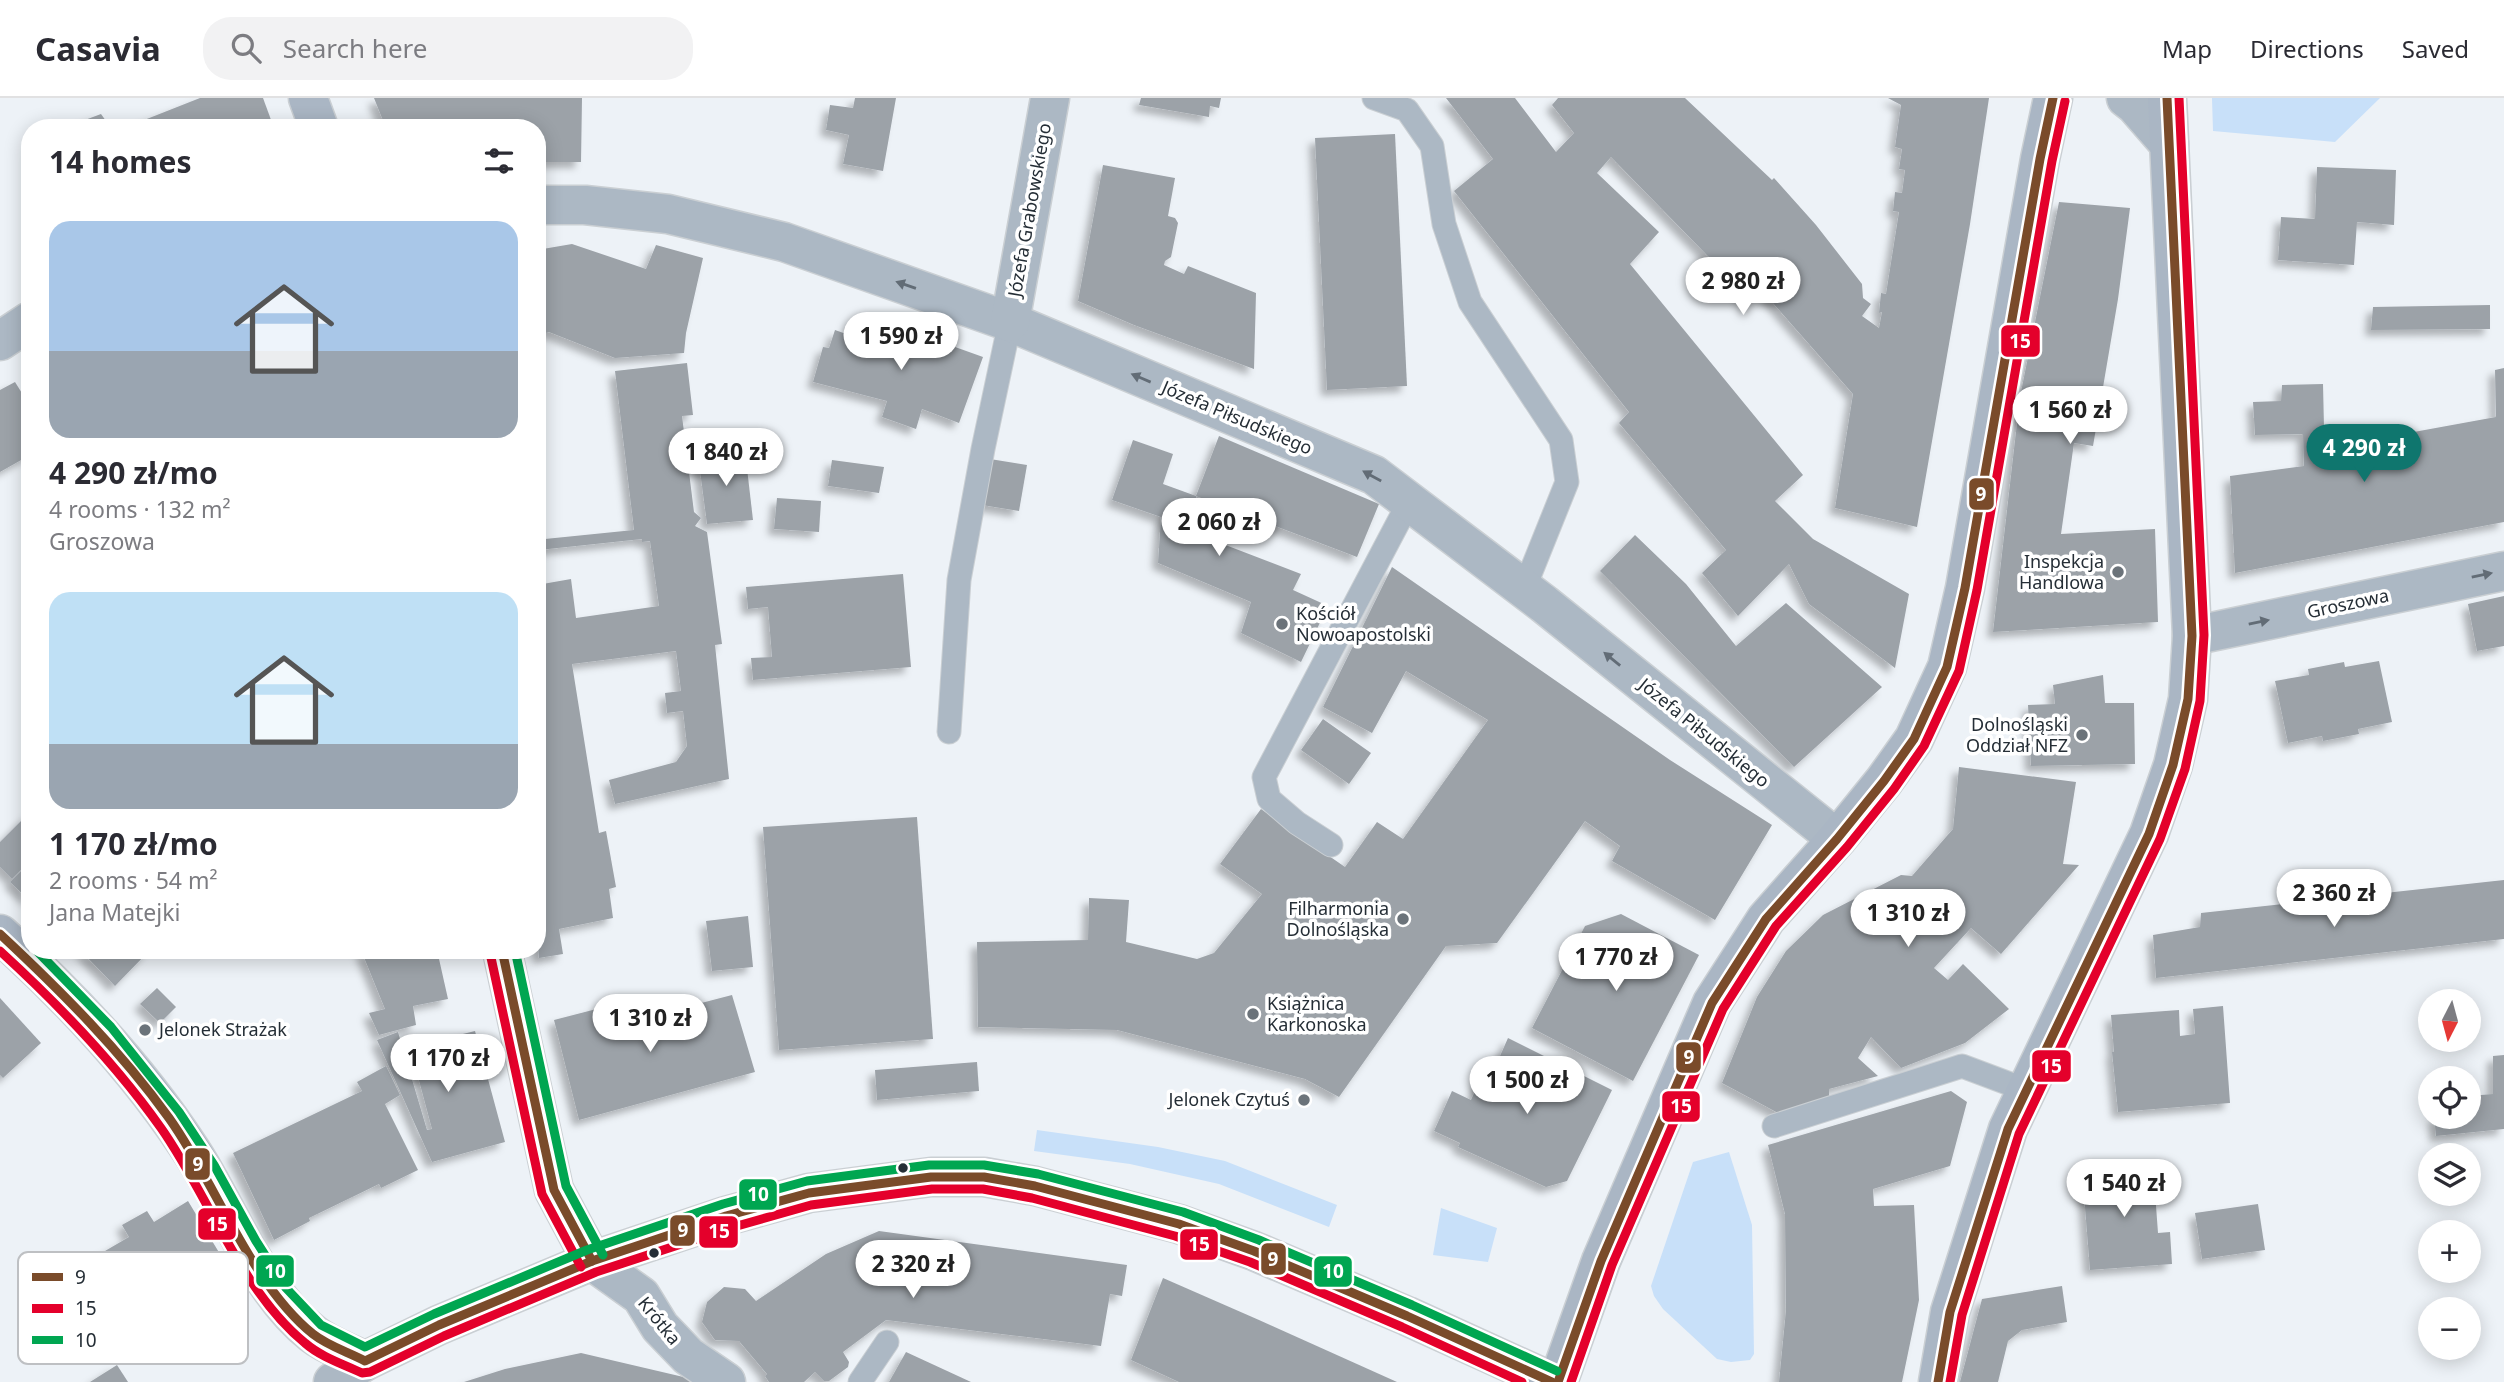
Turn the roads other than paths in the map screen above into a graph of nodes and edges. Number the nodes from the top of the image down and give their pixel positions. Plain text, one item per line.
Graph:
1 (308, 98) edge
2 (1050, 98) edge
3 (1374, 98) edge
4 (2126, 98) edge
5 (2167, 98) edge
6 (2051, 105) edge
7 (316, 119) edge
8 (2169, 144) junction
9 (546, 205) edge
10 (1010, 322) junction
11 (21, 327) edge
12 (0, 341) edge
13 (1409, 502) junction
14 (2504, 571) edge
15 (1524, 589) junction
16 (2192, 636) junction
17 (948, 732) dead end
18 (1837, 839) junction
19 (1331, 845) dead end
20 (0, 934) edge
21 (21, 955) edge
22 (26, 959) edge
23 (504, 959) edge
24 (2026, 1090) junction
25 (1774, 1126) dead end
26 (592, 1261) junction
27 (887, 1342) dead end
28 (365, 1360) junction
29 (333, 1382) edge
30 (726, 1382) edge
31 (860, 1382) edge
32 (1552, 1382) edge
33 (1558, 1382) edge
34 (1938, 1382) edge

1 - 7 street
2 - 10 street, Józefa Grabowskiego
3 - 15 lane
4 - 8 street
5 - 8 street
6 - 18 street
8 - 16 street
10 -> 9 street, Józefa Piłsudskiego
13 -> 10 street, Józefa Piłsudskiego
10 - 17 lane
11 - 12 street
13 - 15 street, Józefa Piłsudskiego
13 - 19 lane
16 -> 14 street, Groszowa
18 -> 15 street, Józefa Piłsudskiego
16 - 24 street
18 - 33 street
20 - 21 street
22 - 28 street
23 - 26 street
24 - 25 lane
24 - 34 street
26 - 28 street
26 - 30 street, Krótka
26 - 32 street
27 - 31 lane
28 - 29 street

